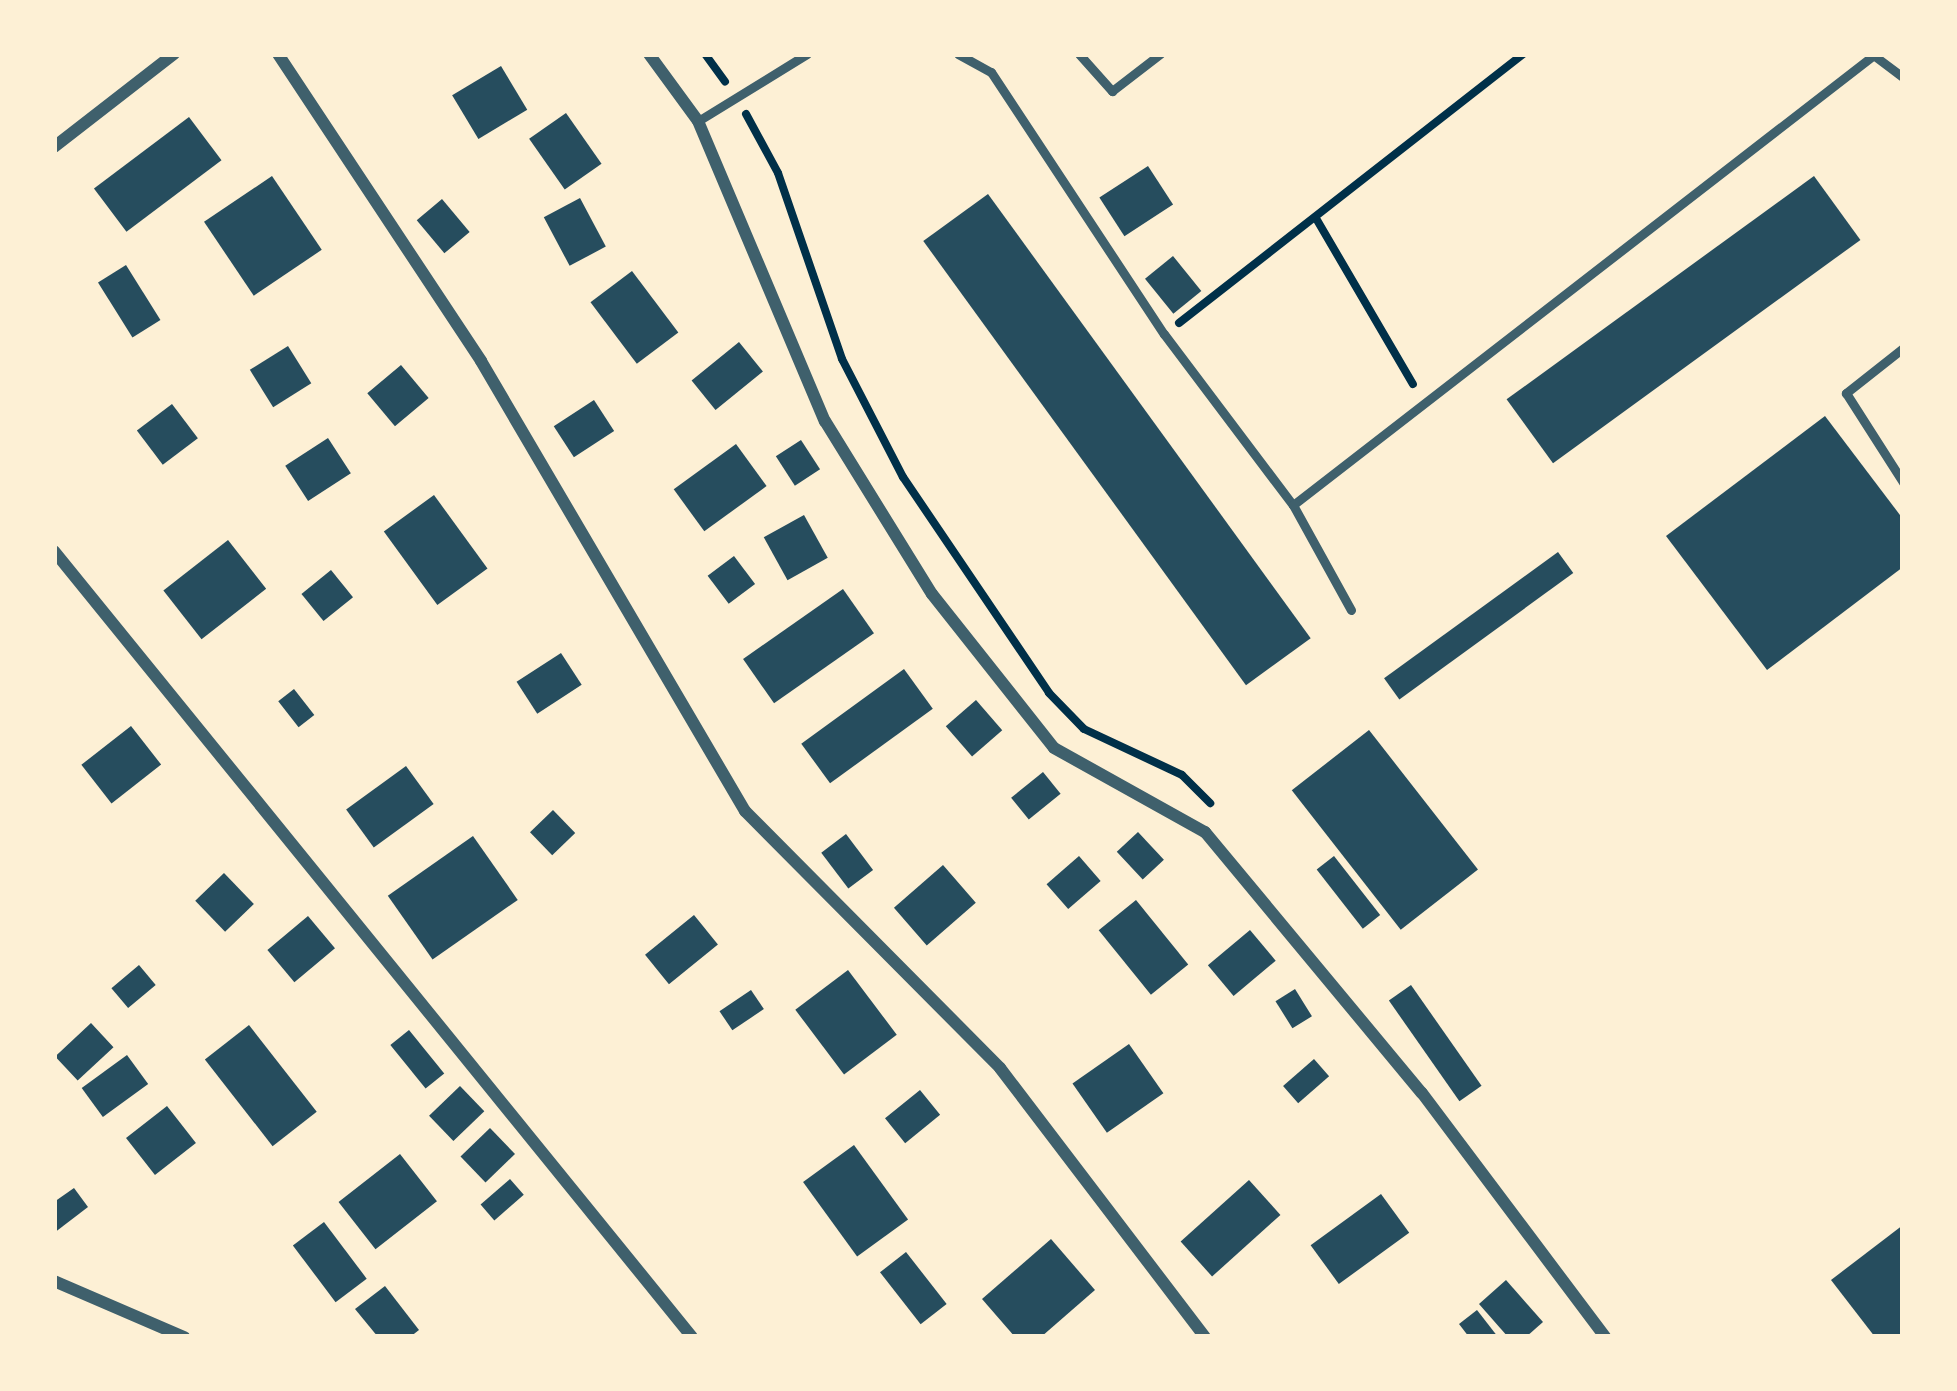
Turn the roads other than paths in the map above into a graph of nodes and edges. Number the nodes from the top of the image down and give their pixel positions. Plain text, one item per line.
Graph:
1 (174, 54) edge
2 (278, 54) edge
3 (649, 54) edge
4 (807, 54) edge
5 (958, 54) edge
6 (1078, 54) edge
7 (1160, 54) edge
8 (1876, 56) edge
9 (1903, 77) edge
10 (698, 121) junction
11 (54, 146) edge
12 (1903, 348) edge
13 (1903, 482) edge
14 (1293, 505) junction
15 (54, 550) edge
16 (1351, 610) dead end
17 (54, 1281) edge
18 (184, 1337) edge
19 (692, 1337) edge
20 (1205, 1337) edge
21 (1605, 1337) edge

1 - 11 street
2 - 20 street
3 - 10 street
4 - 10 lane
5 - 14 lane
6 - 7 lane
8 - 9 lane
8 - 14 lane
10 - 21 street
12 - 13 lane
14 - 16 lane
15 - 19 street
17 - 18 street

